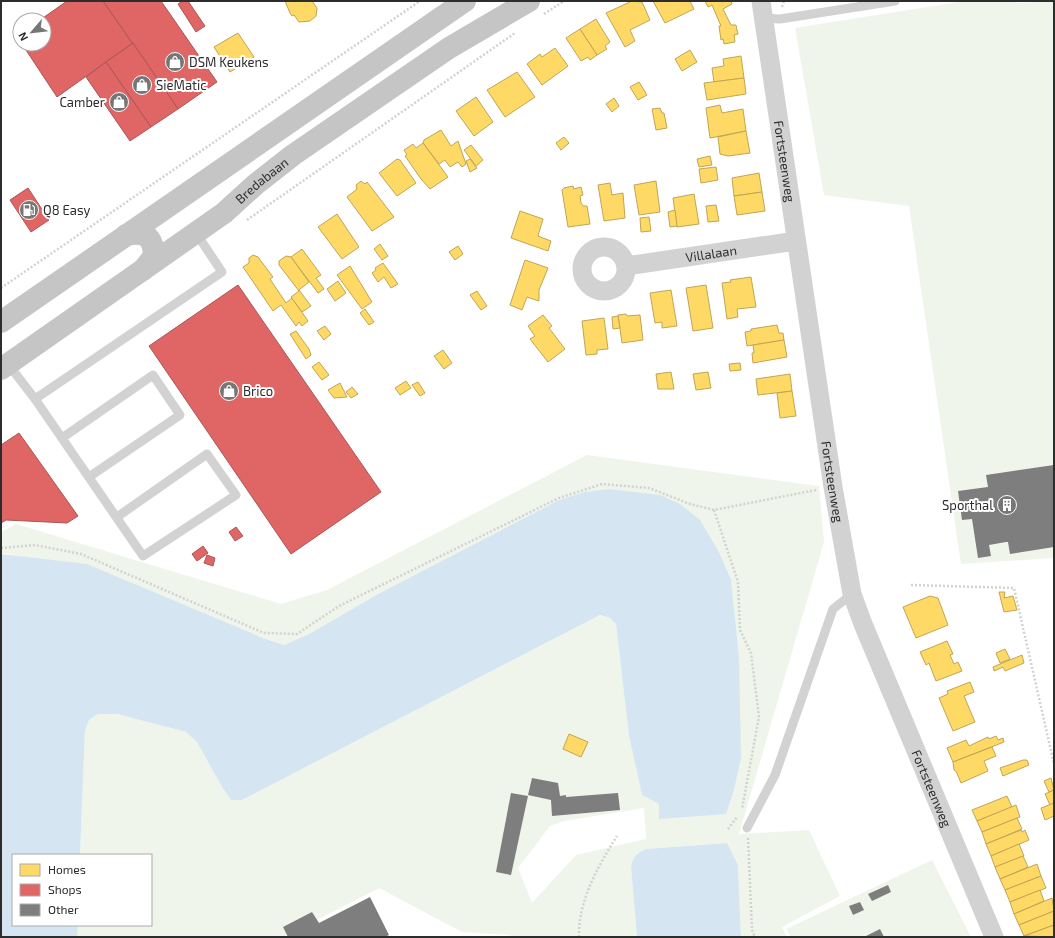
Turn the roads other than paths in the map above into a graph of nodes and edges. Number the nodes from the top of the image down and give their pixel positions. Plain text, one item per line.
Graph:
1 (465, 1) edge
2 (895, 1) edge
3 (764, 7) edge
4 (534, 9) edge
5 (196, 234) junction
6 (126, 235) junction
7 (796, 240) junction
8 (626, 266) dead end
9 (142, 270) junction
10 (1, 322) edge
11 (4, 366) edge
12 (35, 399) junction
13 (62, 438) junction
14 (89, 477) junction
15 (116, 517) junction
16 (852, 594) junction
17 (747, 828) road end
18 (994, 937) edge

1 - 6 main road
2 - 3 lane
3 - 7 street, Fortsteenweg
4 - 5 main road, Bredabaan
5 - 9 main road, Bredabaan
5 - 12 lane
6 - 9 main road
6 - 10 main road
7 - 8 street, Villalaan
7 - 16 street, Fortsteenweg
9 - 11 main road, Bredabaan
11 - 12 lane
12 - 13 lane
13 - 14 lane
13 - 14 lane
14 - 15 lane
15 - 15 lane
16 - 17 lane
16 - 18 street, Fortsteenweg

